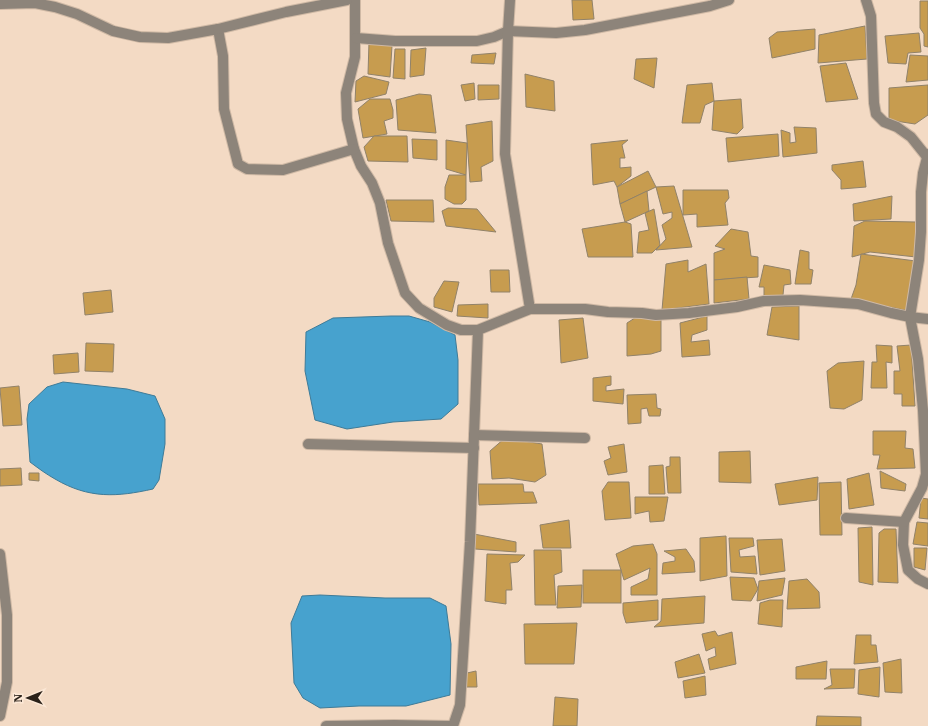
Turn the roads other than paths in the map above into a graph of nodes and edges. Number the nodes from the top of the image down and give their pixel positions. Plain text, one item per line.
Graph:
1 (348, 0) edge
2 (355, 0) edge
3 (510, 0) edge
4 (729, 0) edge
5 (866, 0) edge
6 (0, 4) edge
7 (218, 29) junction
8 (508, 31) junction
9 (356, 38) junction
10 (354, 149) junction
11 (928, 156) edge
12 (530, 309) junction
13 (910, 317) junction
14 (928, 319) edge
15 (478, 330) junction
16 (926, 410) edge
17 (474, 435) junction
18 (586, 438) dead end
19 (308, 444) dead end
20 (474, 448) junction
21 (846, 518) dead end
22 (904, 522) junction
23 (0, 554) edge
24 (928, 584) edge
25 (0, 716) edge
26 (326, 726) edge
27 (453, 726) edge

1 - 7 street
2 - 9 street
3 - 8 street
4 - 8 street
5 - 11 street
6 - 7 street
7 - 10 street
8 - 9 street
8 - 12 street
9 - 10 street
10 - 15 street
11 - 13 street
12 - 13 street
12 - 15 street
13 - 14 street
13 - 16 street
15 - 17 street
16 - 22 street
17 - 18 street
17 - 20 street
19 - 20 street
20 - 27 street
21 - 22 street
22 - 24 street
23 - 25 street
26 - 27 street

